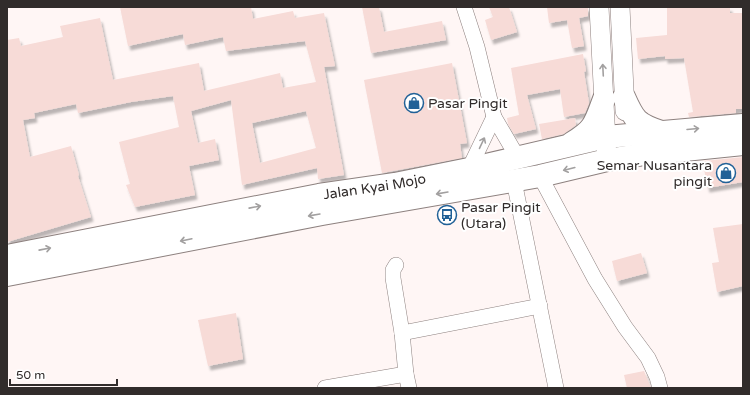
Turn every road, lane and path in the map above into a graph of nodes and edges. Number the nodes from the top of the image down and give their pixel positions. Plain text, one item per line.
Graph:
1 (464, 7) edge
2 (599, 7) edge
3 (620, 7) edge
4 (614, 98) junction
5 (494, 116) junction
6 (743, 125) edge
7 (661, 132) junction
8 (616, 136) junction
9 (743, 144) edge
10 (567, 146) junction
11 (518, 158) junction
12 (617, 158) junction
13 (469, 169) junction
14 (540, 176) junction
15 (514, 181) junction
16 (232, 221) junction
17 (7, 256) edge
18 (396, 265) dead end
19 (7, 274) edge
20 (540, 306) junction
21 (402, 333) junction
22 (408, 381) edge
23 (325, 388) edge
24 (556, 388) edge
25 (660, 388) edge

1 - 5 street
4 -> 2 street
3 - 4 street
4 - 7 main road
4 - 8 street
4 - 10 main road
5 - 11 street
13 -> 5 street
7 -> 6 main road, Jalan Kyai Mojo
7 - 8 main road, Jalan Kyai Mojo
8 - 10 main road, Jalan Kyai Mojo
8 - 12 street
9 - 12 main road, Jalan Kyai Mojo
10 - 11 main road, Jalan Kyai Mojo
11 - 13 main road, Jalan Kyai Mojo
12 -> 14 main road, Jalan Kyai Mojo
16 -> 13 main road, Jalan Kyai Mojo
14 - 15 main road, Jalan Kyai Mojo
14 - 25 street
15 -> 16 main road, Jalan Kyai Mojo
15 - 20 street
17 -> 16 main road, Jalan Kyai Mojo
16 -> 19 main road, Jalan Kyai Mojo
18 - 21 street
20 - 21 street
20 - 24 street
21 - 22 street
22 - 23 street

